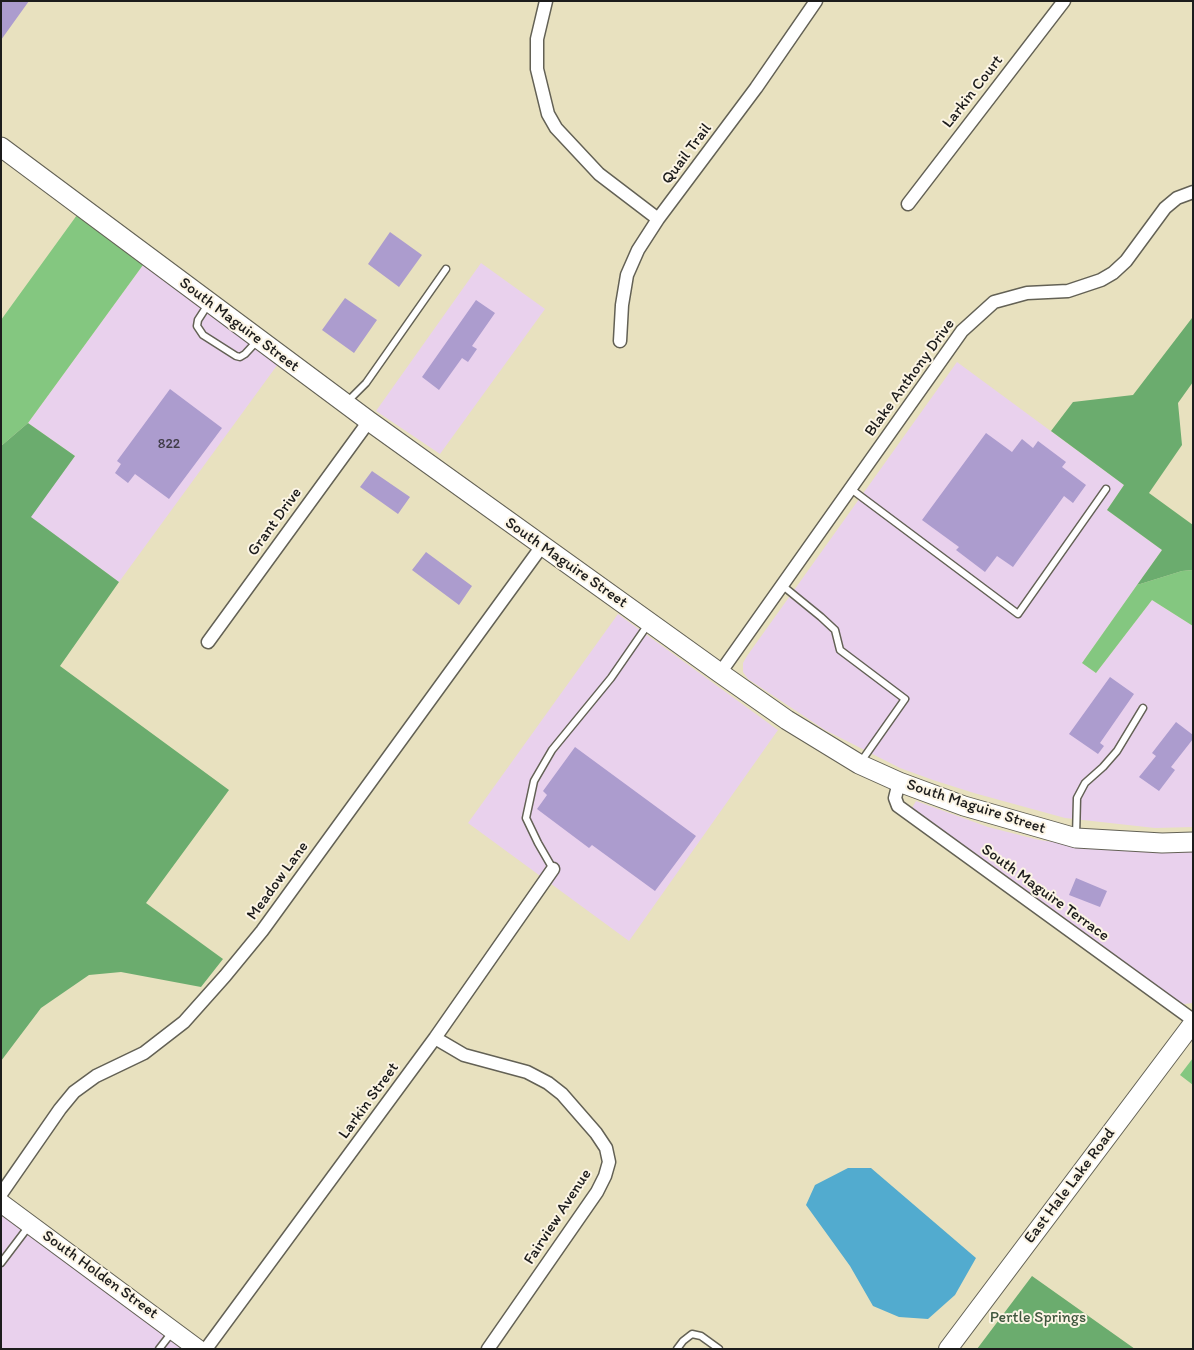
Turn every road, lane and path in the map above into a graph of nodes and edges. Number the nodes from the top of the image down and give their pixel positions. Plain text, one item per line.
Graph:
1 (546, 1) edge
2 (816, 1) edge
3 (1064, 1) edge
4 (1, 147) edge
5 (1193, 192) edge
6 (908, 204) dead end
7 (658, 220) junction
8 (446, 269) dead end
9 (209, 302) junction
10 (259, 340) junction
11 (620, 340) dead end
12 (346, 404) junction
13 (369, 422) junction
14 (851, 489) junction
15 (1106, 489) dead end
16 (542, 546) junction
17 (783, 586) junction
18 (650, 622) junction
19 (208, 642) dead end
20 (720, 674) junction
21 (1143, 708) dead end
22 (859, 764) junction
23 (899, 782) junction
24 (1076, 838) junction
25 (1193, 842) edge
26 (553, 869) joint
27 (1193, 1022) edge
28 (435, 1038) junction
29 (1, 1194) edge
30 (1, 1203) edge
31 (31, 1224) junction
32 (1, 1263) edge
33 (174, 1330) junction
34 (159, 1349) edge
35 (198, 1349) edge
36 (206, 1349) edge
37 (488, 1349) edge
38 (677, 1349) edge
39 (719, 1349) edge
40 (948, 1349) edge

1 - 7 street
2 - 7 street, Quail Trail
3 - 6 street, Larkin Court
4 - 9 main road, South Maguire Street
5 - 14 street, Blake Anthony Drive
7 - 11 street, Quail Trail
8 - 12 lane
9 - 10 main road, South Maguire Street
9 - 10 lane
10 - 12 main road, South Maguire Street
12 - 13 main road, South Maguire Street
13 - 16 main road, South Maguire Street
13 - 19 street, Grant Drive
14 - 15 lane
14 - 17 street, Blake Anthony Drive
16 - 18 main road, South Maguire Street
16 - 29 street, Meadow Lane
17 - 20 street, Blake Anthony Drive
17 - 22 lane
18 - 20 main road, South Maguire Street
18 - 26 lane
20 - 22 main road, South Maguire Street
21 - 24 lane
22 - 23 main road, South Maguire Street
23 - 24 main road, South Maguire Street
23 - 27 street, South Maguire Terrace
24 - 25 main road, South Maguire Street
26 - 28 street, Larkin Street
27 - 40 main road, East Hale Lake Road
28 - 36 street, Larkin Street
28 - 37 street, Fairview Avenue
30 - 31 main road, South Holden Street
31 - 32 lane
31 - 33 main road, South Holden Street
33 - 34 lane
33 - 35 main road, South Holden Street
38 - 39 lane

